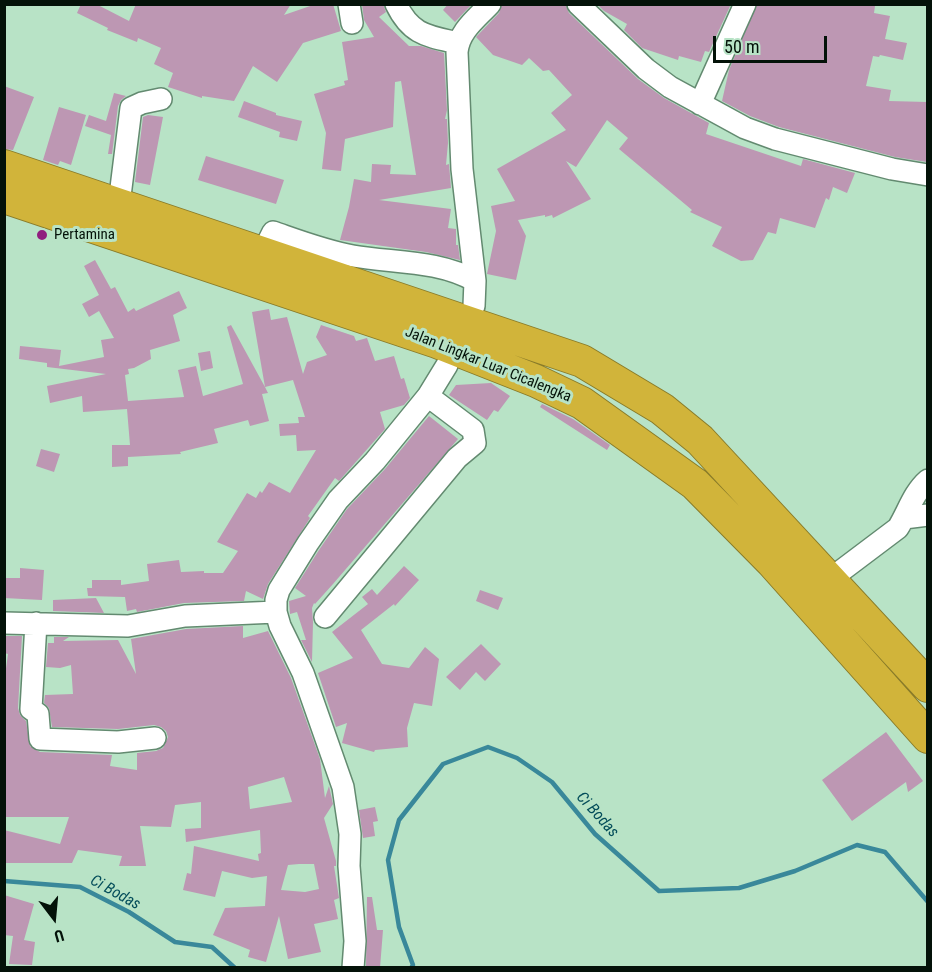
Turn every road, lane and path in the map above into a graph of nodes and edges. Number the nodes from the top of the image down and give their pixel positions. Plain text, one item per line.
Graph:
1 (396, 4) edge
2 (490, 4) edge
3 (578, 4) edge
4 (745, 4) edge
5 (458, 43) junction
6 (160, 99) dead end
7 (700, 104) junction
8 (4, 165) edge
9 (927, 175) edge
10 (4, 197) edge
11 (119, 204) junction
12 (263, 252) junction
13 (475, 281) junction
14 (474, 306) dead end
15 (447, 365) dead end
16 (428, 396) junction
17 (927, 480) edge
18 (927, 514) edge
19 (904, 518) junction
20 (829, 580) junction
21 (276, 612) junction
22 (325, 617) dead end
23 (4, 623) edge
24 (36, 624) junction
25 (927, 686) edge
26 (927, 737) edge
27 (155, 738) dead end
28 (353, 968) edge

1 - 5 street
2 - 5 street
3 - 7 street
4 - 7 street
5 - 13 street
6 - 11 street
7 - 9 street
8 - 11 highway, Jalan Lingkar Luar Cicalengka
10 - 26 highway, Jalan Lingkar Luar Cicalengka
11 - 12 highway, Jalan Lingkar Luar Cicalengka
12 - 13 street
12 - 20 highway, Jalan Lingkar Luar Cicalengka
13 - 14 street
15 - 16 street
16 - 21 street
16 - 22 street
17 - 19 street
18 - 19 street
19 - 20 street
20 - 25 highway, Jalan Lingkar Luar Cicalengka
21 - 24 street
21 - 28 street
23 - 24 street
24 - 27 street

